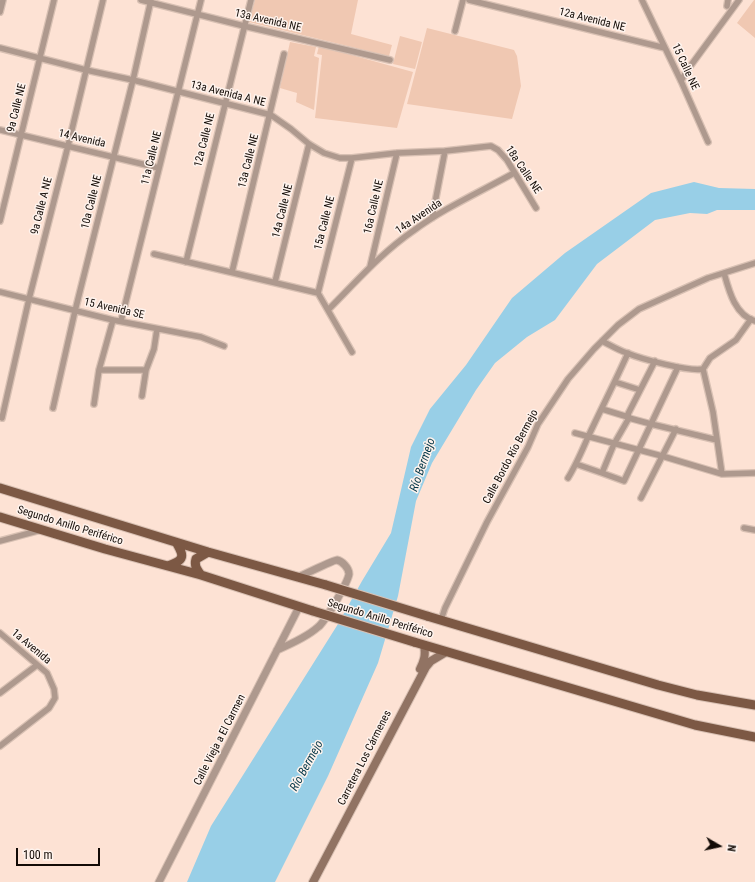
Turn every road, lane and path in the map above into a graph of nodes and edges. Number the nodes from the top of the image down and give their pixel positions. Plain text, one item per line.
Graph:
1 (3, 0) edge
2 (54, 0) edge
3 (103, 0) edge
4 (141, 0) edge
5 (201, 0) edge
6 (251, 0) edge
7 (462, 0) edge
8 (468, 0) edge
9 (642, 0) edge
10 (739, 0) edge
11 (150, 1) edge
12 (0, 12) edge
13 (198, 14) junction
14 (244, 26) junction
15 (455, 31) dead end
16 (0, 48) edge
17 (665, 48) junction
18 (284, 54) dead end
19 (40, 58) junction
20 (390, 60) dead end
21 (86, 70) junction
22 (133, 80) junction
23 (681, 81) junction
24 (178, 92) junction
25 (224, 104) junction
26 (271, 115) junction
27 (0, 130) edge
28 (21, 135) junction
29 (708, 142) dead end
30 (309, 144) junction
31 (68, 146) junction
32 (491, 146) joint
33 (445, 151) junction
34 (397, 152) junction
35 (114, 157) junction
36 (352, 158) junction
37 (160, 168) junction
38 (514, 173) junction
39 (536, 208) dead end
40 (432, 218) junction
41 (0, 220) edge
42 (154, 254) dead end
43 (186, 262) junction
44 (755, 263) edge
45 (370, 267) junction
46 (232, 272) junction
47 (724, 273) junction
48 (275, 282) junction
49 (0, 292) edge
50 (318, 293) junction
51 (29, 299) junction
52 (328, 310) junction
53 (75, 311) junction
54 (113, 320) junction
55 (753, 320) edge
56 (121, 321) junction
57 (157, 329) junction
58 (602, 341) junction
59 (224, 346) dead end
60 (352, 352) dead end
61 (628, 354) junction
62 (655, 361) junction
63 (678, 367) junction
64 (703, 369) junction
65 (99, 370) junction
66 (146, 370) junction
67 (615, 382) junction
68 (640, 390) junction
69 (142, 396) dead end
70 (94, 404) dead end
71 (53, 408) dead end
72 (602, 409) junction
73 (2, 418) dead end
74 (628, 418) junction
75 (651, 424) junction
76 (676, 430) junction
77 (575, 434) dead end
78 (588, 437) junction
79 (717, 440) junction
80 (614, 444) junction
81 (639, 450) junction
82 (662, 456) junction
83 (576, 464) junction
84 (602, 473) junction
85 (755, 473) edge
86 (722, 474) junction
87 (568, 478) dead end
88 (0, 488) edge
89 (641, 498) dead end
90 (0, 518) edge
91 (744, 528) dead end
92 (41, 530) junction
93 (755, 530) edge
94 (0, 541) edge
95 (176, 542) junction
96 (208, 552) junction
97 (168, 566) junction
98 (201, 576) junction
99 (298, 577) junction
100 (299, 607) junction
101 (440, 620) junction
102 (1, 636) edge
103 (424, 645) junction
104 (277, 650) junction
105 (446, 652) junction
106 (37, 665) junction
107 (0, 693) edge
108 (755, 704) edge
109 (755, 738) edge
110 (0, 746) edge
111 (159, 882) edge
112 (309, 882) edge
113 (313, 882) edge

1 - 12 street
2 - 19 street, 9a Calle NE
3 - 21 street, 9a Calle A NE
4 - 11 street, 13a Avenida NE
5 - 13 street, 11a Calle NE
6 - 14 street, 12a Calle NE
7 - 15 street
8 - 17 street, 12a Avenida NE
9 - 17 street, 15 Calle NE
10 - 23 street
11 - 13 street, 13a Avenida NE
11 - 22 street, 10a Calle NE
13 - 14 street, 13a Avenida NE
13 - 24 street, 11a Calle NE
14 - 20 street, 13a Avenida NE
14 - 25 street, 12a Calle NE
16 - 19 street, 13a Avenida A NE
17 - 23 street, 15 Calle NE
18 - 26 street, 13a Calle NE
19 - 21 street, 13a Avenida A NE
19 - 28 street, 9a Calle NE
21 - 22 street, 13a Avenida A NE
21 - 31 street, 9a Calle A NE
22 - 24 street, 13a Avenida A NE
22 - 35 street, 10a Calle NE
23 - 29 street, 15 Calle NE
24 - 25 street, 13a Avenida A NE
24 - 37 street, 11a Calle NE
25 - 26 street, 13a Avenida A NE
25 - 43 street, 12a Calle NE
26 - 30 street, 13a Avenida A NE
26 - 46 street, 13a Calle NE
27 - 28 street, 14 Avenida
28 - 31 street, 14 Avenida
28 - 41 street, 9a Calle NE
30 - 36 street, 13a Avenida A NE
30 - 48 street, 14a Calle NE
31 - 35 street, 14 Avenida
31 - 51 street, 9a Calle A NE
32 - 33 street, 13a Avenida A NE
32 - 38 street, 18a Calle NE
33 - 34 street, 13a Avenida A NE
33 - 40 street
34 - 36 street, 13a Avenida A NE
34 - 45 street, 16a Calle NE
35 - 37 street, 14 Avenida
35 - 53 street, 10a Calle NE
36 - 50 street, 15a Calle NE
37 - 56 street, 11a Calle NE
38 - 39 street, 18a Calle NE
38 - 40 street, 14a Avenida
40 - 45 street, 14a Avenida
42 - 43 street
43 - 46 street
44 - 47 street, Calle Bordo Río Bermejo
45 - 52 street, 14a Avenida
46 - 48 street
47 - 55 street
47 - 58 street, Calle Bordo Río Bermejo
48 - 50 street
49 - 51 street, 15 Avenida SE
50 - 52 street
51 - 53 street, 15 Avenida SE
51 - 73 street, 9a Calle A NE
52 - 60 street
53 - 54 street, 15 Avenida SE
53 - 71 street, 10a Calle NE
54 - 56 street, 15 Avenida SE
54 - 65 street
55 - 64 street
56 - 57 street, 15 Avenida SE
57 - 59 street, 15 Avenida SE
57 - 66 street
58 - 61 street
58 - 101 street, Calle Bordo Río Bermejo
61 - 62 street
61 - 67 street
62 - 63 street
62 - 68 street
63 - 64 street
63 - 75 street
64 - 79 street
65 - 66 street
65 - 70 street
66 - 69 street
67 - 68 street
67 - 72 street
68 - 74 street
72 - 74 street
72 - 78 street
74 - 75 street
74 - 80 street
75 - 76 street
75 - 81 street
76 - 79 street
76 - 82 street
77 - 78 street
78 - 80 street
78 - 83 street
79 - 86 street
80 - 81 street
80 - 84 street
81 - 82 street
81 - 84 street
82 - 86 street
82 - 89 street
83 - 84 street
83 - 87 street
85 - 86 street
88 - 95 main road, Segundo Anillo Periférico
90 - 92 main road, Segundo Anillo Periférico
91 - 93 street
92 - 94 street
92 - 97 main road, Segundo Anillo Periférico
95 - 96 main road, Segundo Anillo Periférico
95 - 97 main road
96 - 98 main road
96 - 99 main road, Segundo Anillo Periférico
97 - 98 main road, Segundo Anillo Periférico
98 - 100 main road, Segundo Anillo Periférico
99 - 101 main road, Segundo Anillo Periférico, bridge
99 - 104 street
100 - 103 main road, Segundo Anillo Periférico, bridge
100 - 104 street, Calle Vieja a El Carmen
101 - 108 main road, Segundo Anillo Periférico
102 - 106 street, 1a Avenida
103 - 105 main road, Segundo Anillo Periférico
103 - 112 main road, Carretera Los Cármenes
104 - 111 street, Calle Vieja a El Carmen
105 - 109 main road, Segundo Anillo Periférico
105 - 113 main road, Carretera Los Cármenes
106 - 107 street
106 - 110 street, 1a Avenida

